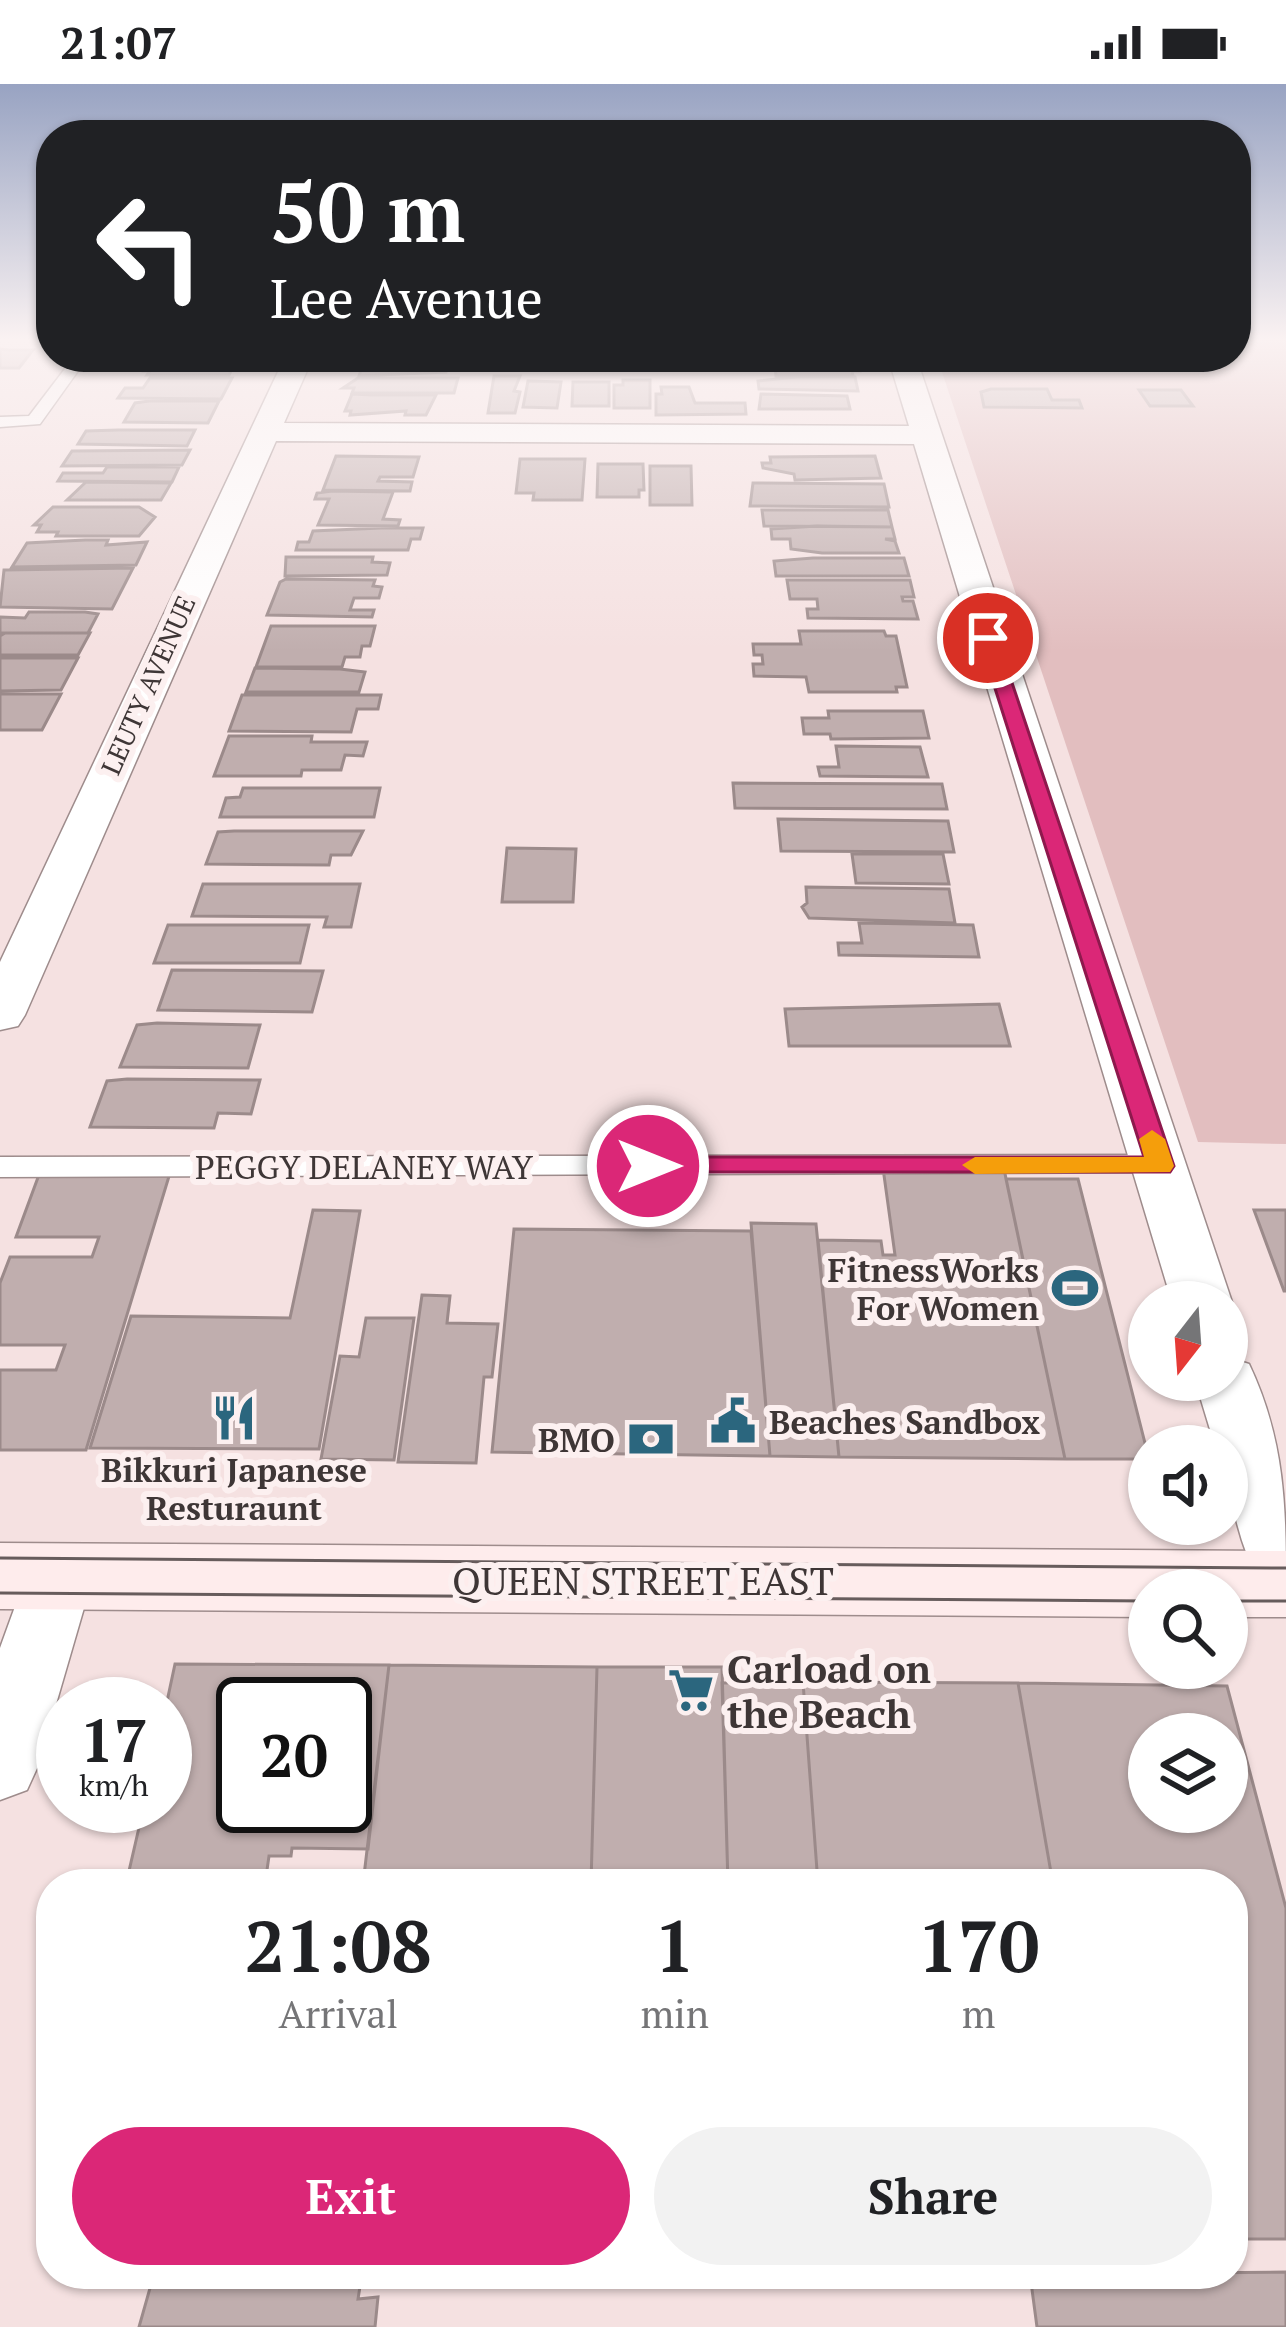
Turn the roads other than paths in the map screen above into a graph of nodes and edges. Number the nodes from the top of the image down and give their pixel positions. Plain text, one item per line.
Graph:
1 (258, 442) edge
2 (926, 442) edge
3 (0, 1015) edge
4 (1160, 1166) junction
5 (0, 1167) edge
6 (1196, 1281) edge
7 (1234, 1401) edge
8 (1286, 1567) edge
9 (29, 1577) edge
10 (1286, 1584) edge
11 (0, 1766) edge

1 - 3 street, LEUTY AVENUE
2 - 4 street
4 - 5 lane, PEGGY DELANEY WAY
4 - 6 street
7 - 8 street
9 - 10 main road, QUEEN STREET EAST
9 - 11 street

